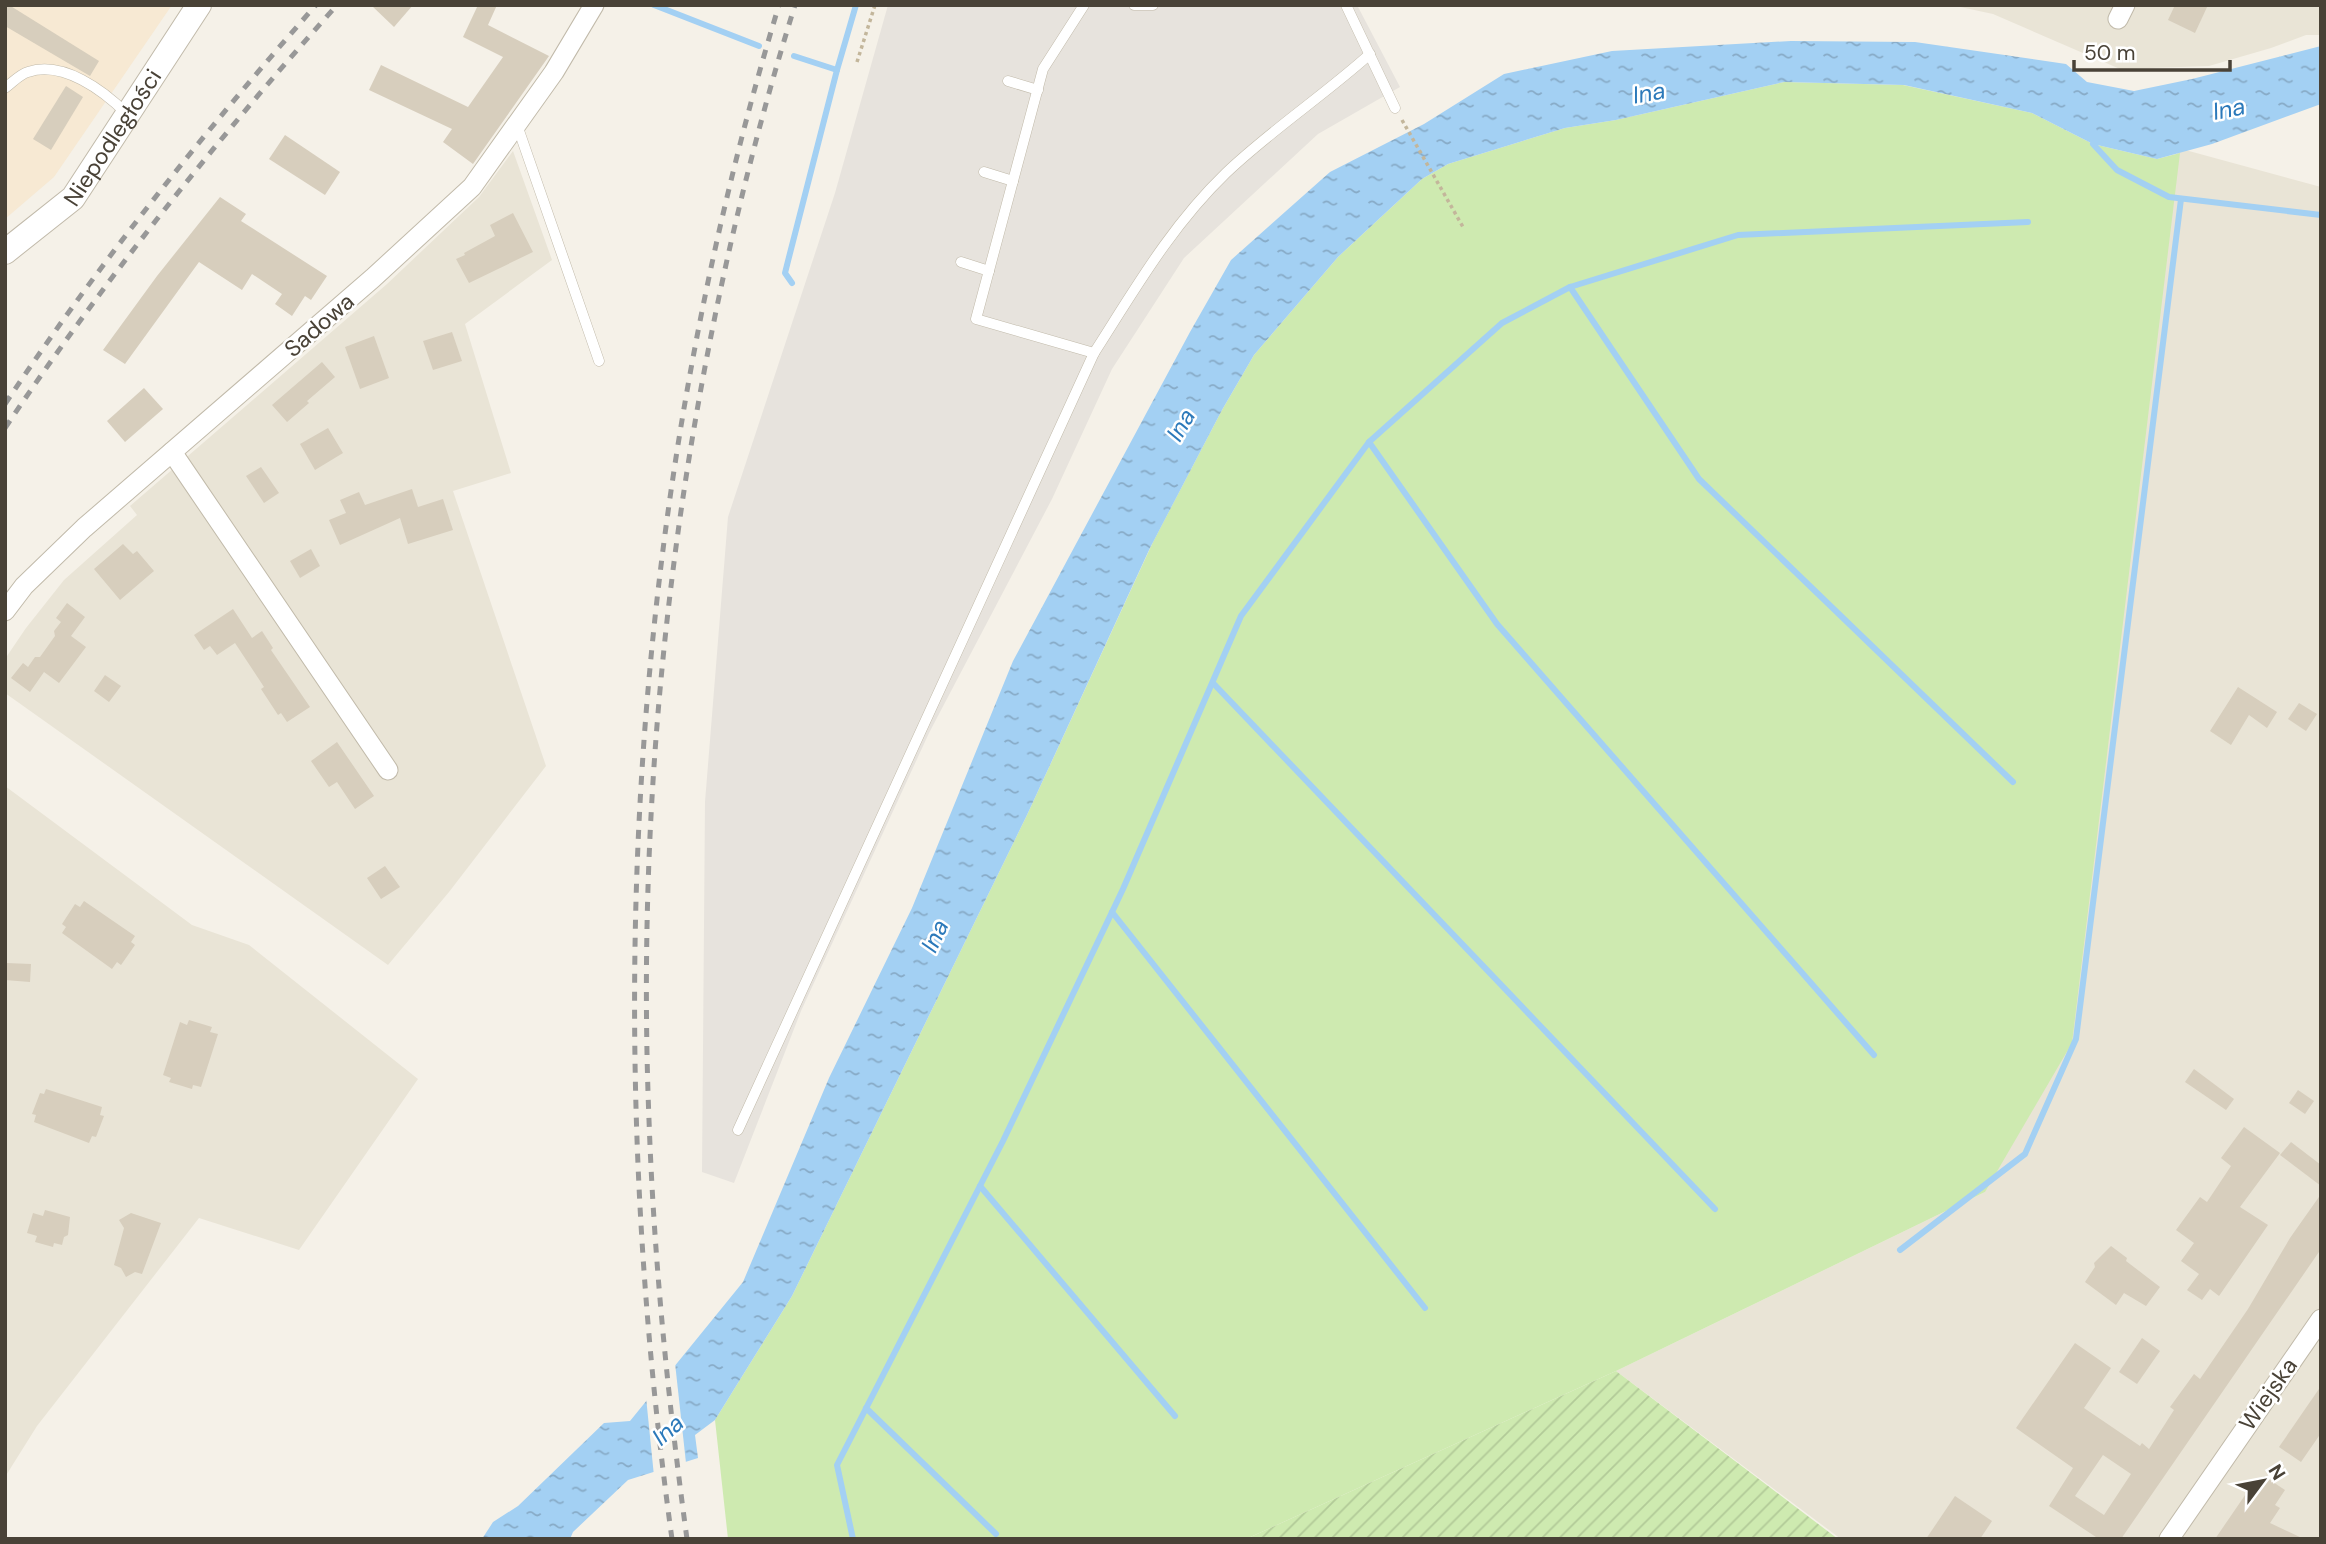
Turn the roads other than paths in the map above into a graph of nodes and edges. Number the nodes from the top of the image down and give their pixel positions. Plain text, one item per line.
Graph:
1 (199, 5) edge
2 (593, 5) edge
3 (1084, 5) edge
4 (1135, 5) edge
5 (1153, 5) edge
6 (1346, 5) edge
7 (1370, 54) junction
8 (1008, 82) dead end
9 (5, 88) edge
10 (1038, 90) junction
11 (1395, 108) road end
12 (128, 114) junction
13 (517, 125) junction
14 (984, 173) dead end
15 (1013, 181) junction
16 (5, 252) edge
17 (961, 262) dead end
18 (989, 271) junction
19 (1094, 353) junction
20 (599, 361) dead end
21 (172, 452) junction
22 (5, 611) edge
23 (388, 771) dead end
24 (738, 1130) dead end
25 (2321, 1319) edge
26 (2169, 1539) edge

1 - 12 street, Niepodległości
2 - 13 street, Sadowa
3 - 10 lane
4 - 5 lane
6 - 7 lane
7 - 11 lane
7 - 19 lane
8 - 10 lane
9 - 12 lane
10 - 15 lane
12 - 16 street, Niepodległości
13 - 20 lane
13 - 21 street, Sadowa
14 - 15 lane
15 - 18 lane
17 - 18 lane
18 - 19 lane
19 - 24 lane
21 - 22 street, Sadowa
21 - 23 street
25 - 26 street, Wiejska

